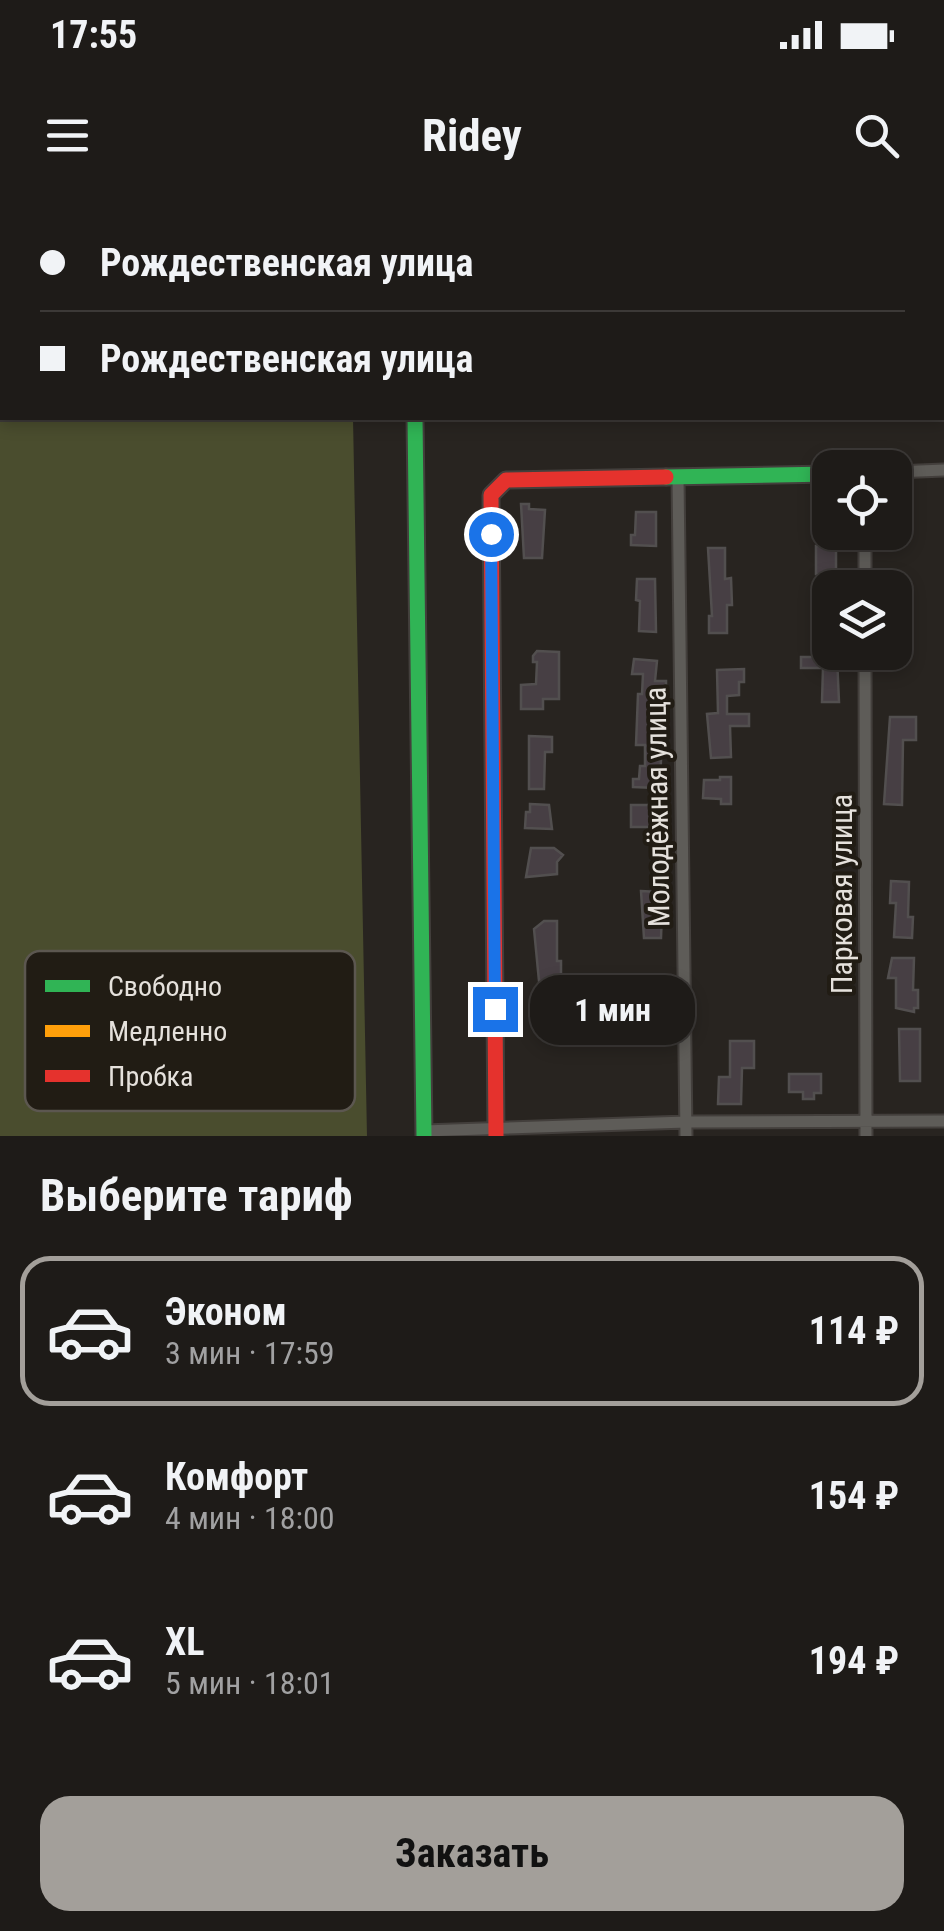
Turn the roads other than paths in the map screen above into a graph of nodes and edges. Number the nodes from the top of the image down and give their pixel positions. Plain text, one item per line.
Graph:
1 (414, 420) edge
2 (944, 470) edge
3 (912, 471) edge
4 (812, 474) edge
5 (678, 477) junction
6 (866, 670) edge
7 (866, 1122) junction
8 (944, 1122) edge
9 (686, 1129) edge
10 (496, 1132) edge
11 (424, 1133) edge
12 (866, 1136) edge

1 - 11 street
2 - 3 street
4 - 5 street
5 - 9 street, Молодёжная улица
5 - 10 street
6 - 7 street, Парковая улица
7 - 8 street
7 - 9 street
7 - 12 street, Парковая улица
9 - 10 street
10 - 11 street

